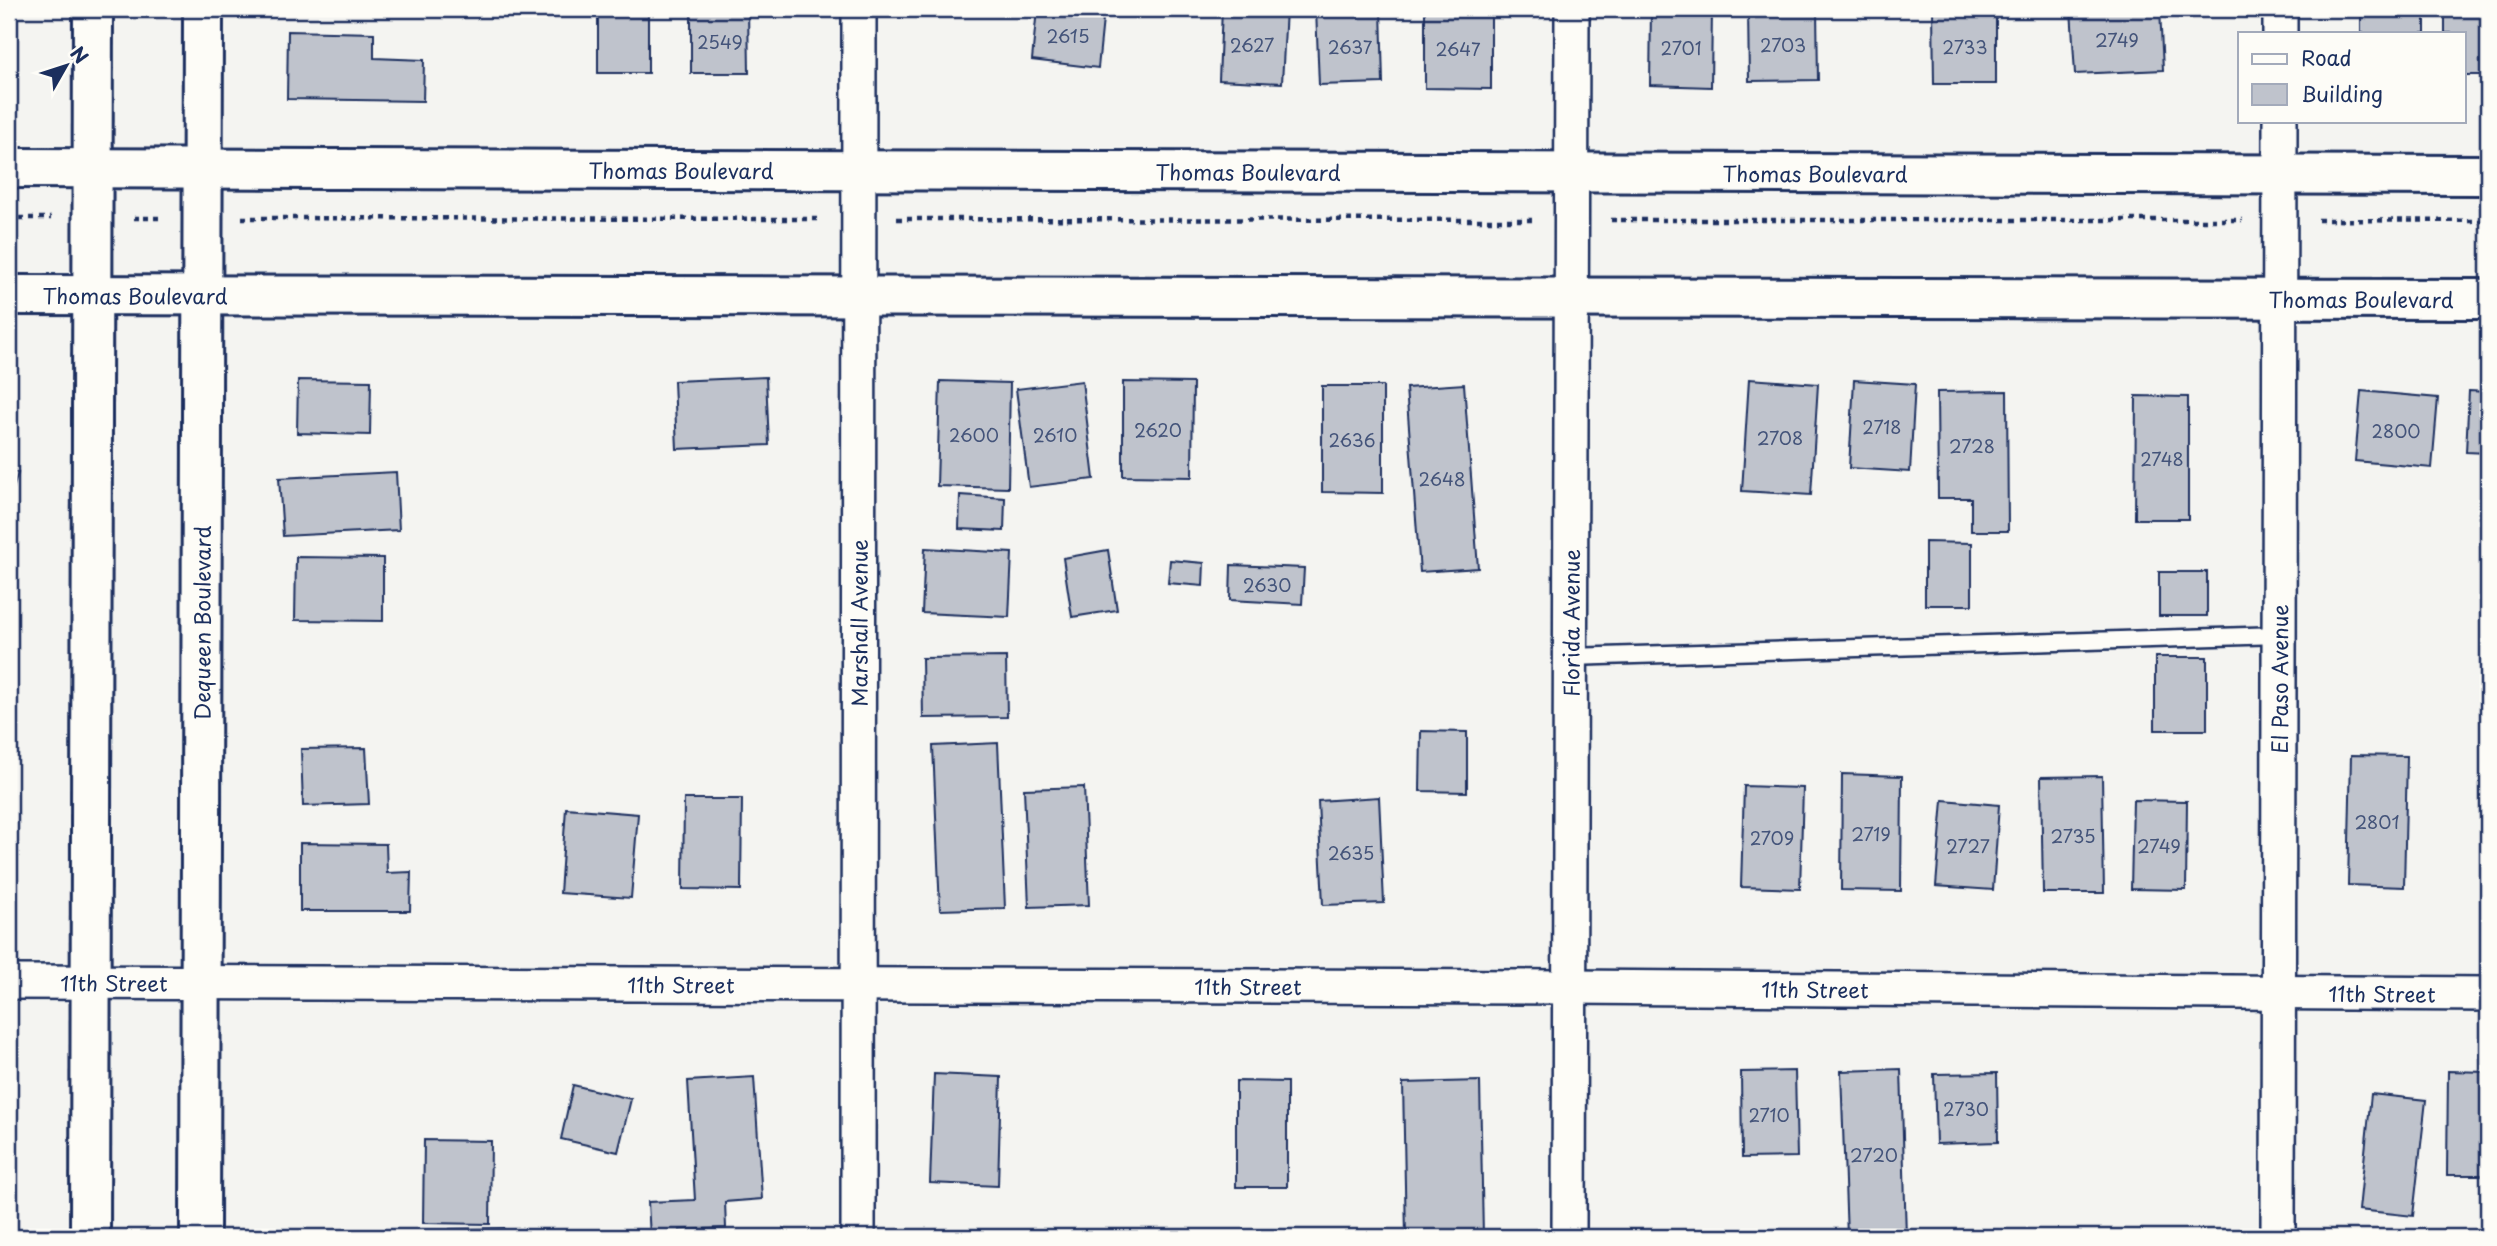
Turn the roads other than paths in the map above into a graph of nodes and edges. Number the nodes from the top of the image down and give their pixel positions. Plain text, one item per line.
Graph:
1 (93, 9) edge
2 (203, 9) edge
3 (859, 9) edge
4 (1572, 9) edge
5 (2280, 9) edge
6 (2280, 32) edge
7 (2280, 122) edge
8 (9, 168) edge
9 (92, 169) junction
10 (202, 169) junction
11 (859, 170) junction
12 (1572, 172) junction
13 (2280, 174) junction
14 (2488, 175) edge
15 (9, 295) edge
16 (92, 295) junction
17 (202, 295) junction
18 (859, 296) junction
19 (1572, 297) junction
20 (2280, 298) junction
21 (2488, 299) edge
22 (2279, 635) junction
23 (1570, 657) junction
24 (9, 982) edge
25 (91, 982) junction
26 (201, 982) junction
27 (858, 985) junction
28 (1570, 987) junction
29 (2278, 991) junction
30 (2488, 994) edge
31 (90, 1237) edge
32 (200, 1237) edge
33 (858, 1237) edge
34 (1569, 1237) edge
35 (2278, 1237) edge

1 - 9 main road
2 - 10 main road, Dequeen Boulevard
3 - 11 street, Marshall Avenue
4 - 12 street, Florida Avenue
5 - 6 street
7 - 13 street, El Paso Avenue
8 - 9 main road, Thomas Boulevard
9 - 10 main road, Thomas Boulevard
9 - 16 main road
10 - 11 main road, Thomas Boulevard
10 - 17 main road, Dequeen Boulevard
11 - 12 main road, Thomas Boulevard
11 - 18 street, Marshall Avenue
12 - 13 main road, Thomas Boulevard
12 - 19 street, Florida Avenue
13 - 14 main road, Thomas Boulevard
13 - 20 street, El Paso Avenue
15 - 16 main road, Thomas Boulevard
16 - 17 main road, Thomas Boulevard
16 - 25 main road
17 - 18 main road, Thomas Boulevard
17 - 26 main road, Dequeen Boulevard
18 - 19 main road, Thomas Boulevard
18 - 27 street, Marshall Avenue
19 - 20 main road, Thomas Boulevard
19 - 23 street, Florida Avenue
20 - 21 main road, Thomas Boulevard
20 - 22 street, El Paso Avenue
22 - 23 lane
22 - 29 street, El Paso Avenue
23 - 28 street, Florida Avenue
24 - 25 street, 11th Street
25 - 26 street, 11th Street
25 - 31 main road
26 - 27 street, 11th Street
26 - 32 main road, Dequeen Boulevard
27 - 28 street, 11th Street
27 - 33 street, Marshall Avenue
28 - 29 street, 11th Street
28 - 34 street, Florida Avenue
29 - 30 street, 11th Street
29 - 35 street, El Paso Avenue

